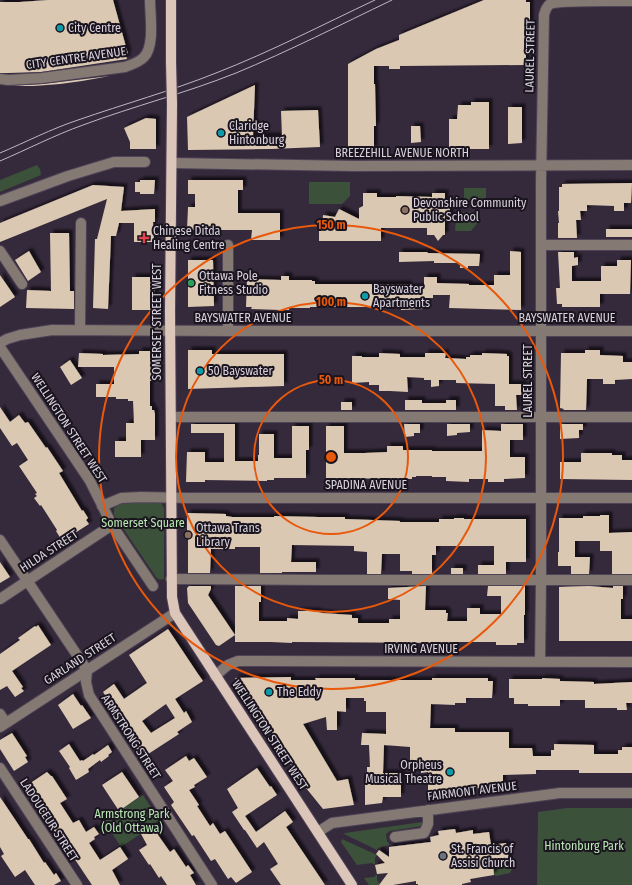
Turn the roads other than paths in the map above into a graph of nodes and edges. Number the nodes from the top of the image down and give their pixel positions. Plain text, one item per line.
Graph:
1 (150, 0) edge
2 (171, 0) edge
3 (632, 1) edge
4 (0, 79) edge
5 (145, 162) dead end
6 (172, 163) junction
7 (541, 165) junction
8 (632, 165) edge
9 (0, 201) edge
10 (81, 223) dead end
11 (228, 245) dead end
12 (540, 245) junction
13 (632, 245) edge
14 (0, 251) edge
15 (22, 284) dead end
16 (80, 330) junction
17 (170, 330) junction
18 (228, 331) junction
19 (632, 331) edge
20 (540, 332) junction
21 (0, 344) edge
22 (0, 347) edge
23 (170, 417) junction
24 (541, 417) junction
25 (632, 417) edge
26 (171, 498) junction
27 (541, 498) junction
28 (632, 498) edge
29 (102, 506) junction
30 (112, 525) junction
31 (0, 540) edge
32 (172, 579) junction
33 (541, 580) junction
34 (632, 580) edge
35 (27, 581) junction
36 (153, 586) dead end
37 (172, 597) joint
38 (0, 599) edge
39 (175, 613) junction
40 (540, 662) junction
41 (632, 662) edge
42 (87, 670) junction
43 (215, 676) junction
44 (0, 714) edge
45 (3, 725) edge
46 (0, 768) edge
47 (632, 792) edge
48 (428, 810) junction
49 (318, 832) junction
50 (395, 837) dead end
51 (77, 885) edge
52 (212, 885) edge
53 (352, 885) edge

1 - 4 street, CITY CENTRE AVENUE
2 - 6 main road, SOMERSET STREET WEST, bridge
3 - 7 street, LAUREL STREET
5 - 9 street
6 - 7 street, BREEZEHILL AVENUE NORTH
6 - 17 main road, SOMERSET STREET WEST
7 - 8 street, BREEZEHILL AVENUE NORTH
7 - 12 street, LAUREL STREET
10 - 16 street
11 - 18 street
12 - 13 street
12 - 20 street, LAUREL STREET
14 - 15 street
16 - 17 street, BAYSWATER AVENUE
16 - 21 street, BAYSWATER AVENUE
17 - 18 street, BAYSWATER AVENUE
17 - 23 main road, SOMERSET STREET WEST
18 - 20 street, BAYSWATER AVENUE
19 - 20 street, BAYSWATER AVENUE
20 - 24 street, LAUREL STREET
22 - 29 street, WELLINGTON STREET WEST
23 - 24 street
23 - 26 main road, SOMERSET STREET WEST
24 - 25 street
24 - 27 street, LAUREL STREET
26 - 27 street, SPADINA AVENUE
26 - 29 street, SPADINA AVENUE
26 - 32 main road, SOMERSET STREET WEST
27 - 28 street, SPADINA AVENUE
27 - 33 street, LAUREL STREET
29 - 30 street, WELLINGTON STREET WEST
30 - 35 street, HILDA STREET
30 - 36 street, WELLINGTON STREET WEST
31 - 35 street
32 - 33 street
32 - 37 main road, SOMERSET STREET WEST
33 - 34 street
33 - 40 street, LAUREL STREET
35 - 38 street, HILDA STREET
35 - 42 street
37 - 39 main road, WELLINGTON STREET WEST
39 - 42 street, GARLAND STREET
39 - 43 main road, WELLINGTON STREET WEST
40 - 41 street, IRVING AVENUE
40 - 43 street, IRVING AVENUE
42 - 45 street, GARLAND STREET
42 - 52 street, ARMSTRONG STREET
43 - 49 main road, WELLINGTON STREET WEST
44 - 45 street
46 - 51 street, LADOUCEUR STREET
47 - 48 street, FAIRMONT AVENUE
48 - 49 street, FAIRMONT AVENUE
48 - 50 street
49 - 53 main road, WELLINGTON STREET WEST

